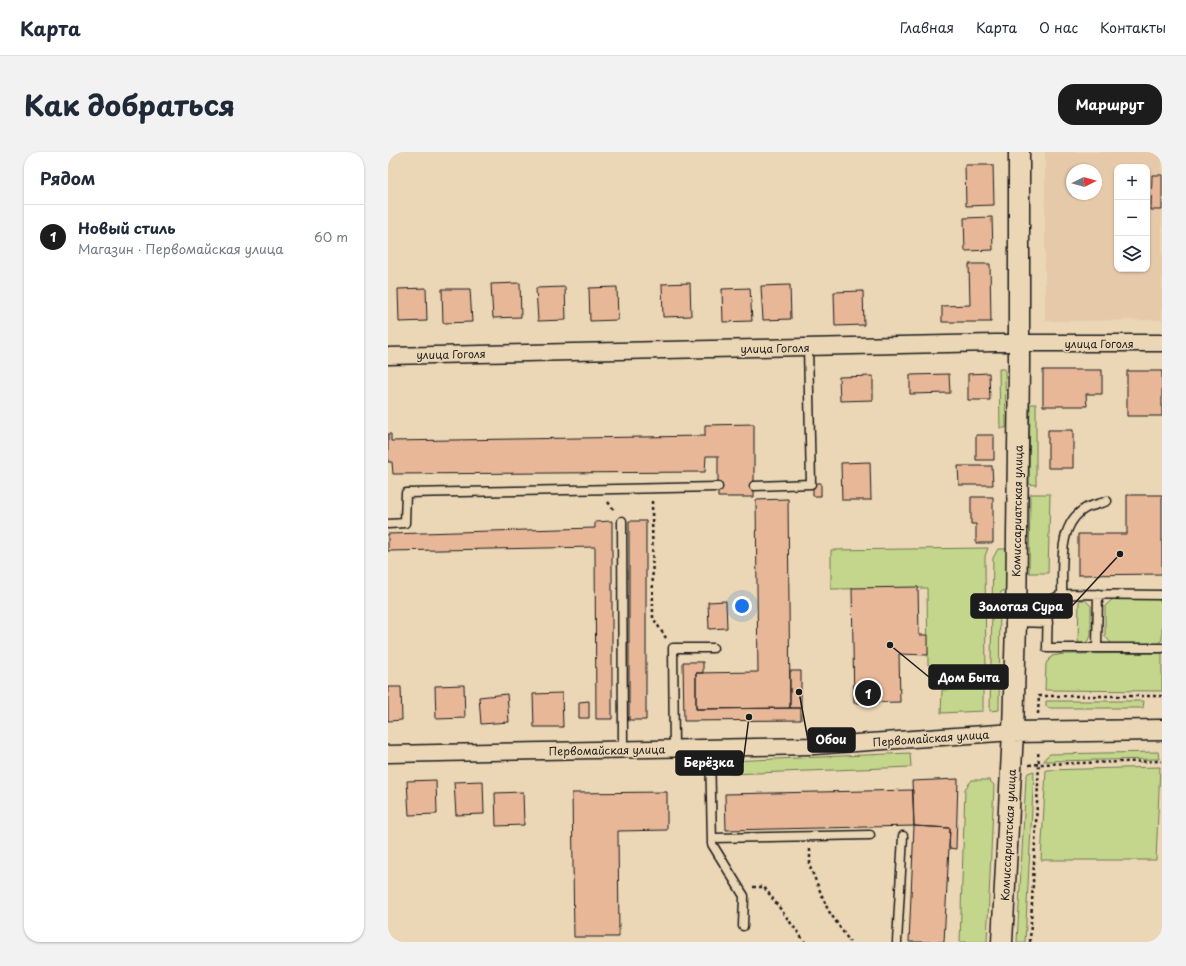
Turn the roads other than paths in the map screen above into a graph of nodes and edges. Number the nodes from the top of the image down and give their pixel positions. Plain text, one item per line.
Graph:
1 (1019, 152) edge
2 (1018, 343) junction
3 (1162, 343) edge
4 (808, 347) junction
5 (388, 356) edge
6 (754, 486) dead end
7 (718, 488) dead end
8 (1107, 501) dead end
9 (622, 521) road end
10 (388, 524) edge
11 (1062, 594) junction
12 (1098, 594) junction
13 (1162, 594) edge
14 (1016, 622) junction
15 (1048, 623) junction
16 (713, 648) dead end
17 (1097, 648) junction
18 (1162, 648) edge
19 (1162, 730) edge
20 (1013, 732) junction
21 (710, 748) junction
22 (623, 749) junction
23 (674, 749) junction
24 (388, 754) edge
25 (870, 835) dead end
26 (903, 836) dead end
27 (712, 838) junction
28 (743, 926) dead end
29 (897, 942) edge
30 (1002, 942) edge

1 - 2 street, Комиссариатская улица
2 - 3 street, улица Гоголя
2 - 4 street, улица Гоголя
2 - 14 street, Комиссариатская улица
4 - 5 street, улица Гоголя
4 - 6 lane
7 - 10 lane
8 - 11 lane
9 - 22 lane
11 - 12 lane
11 - 15 lane
12 - 13 lane
12 - 17 lane
14 - 15 lane
14 - 20 street, Комиссариатская улица
15 - 17 lane
16 - 23 lane
17 - 18 lane
19 - 20 street, Первомайская улица
20 - 21 street, Первомайская улица
20 - 30 street, Комиссариатская улица
21 - 23 street, Первомайская улица
21 - 27 lane
22 - 23 street, Первомайская улица
22 - 24 street, Первомайская улица
25 - 27 lane
26 - 29 lane
27 - 28 lane

